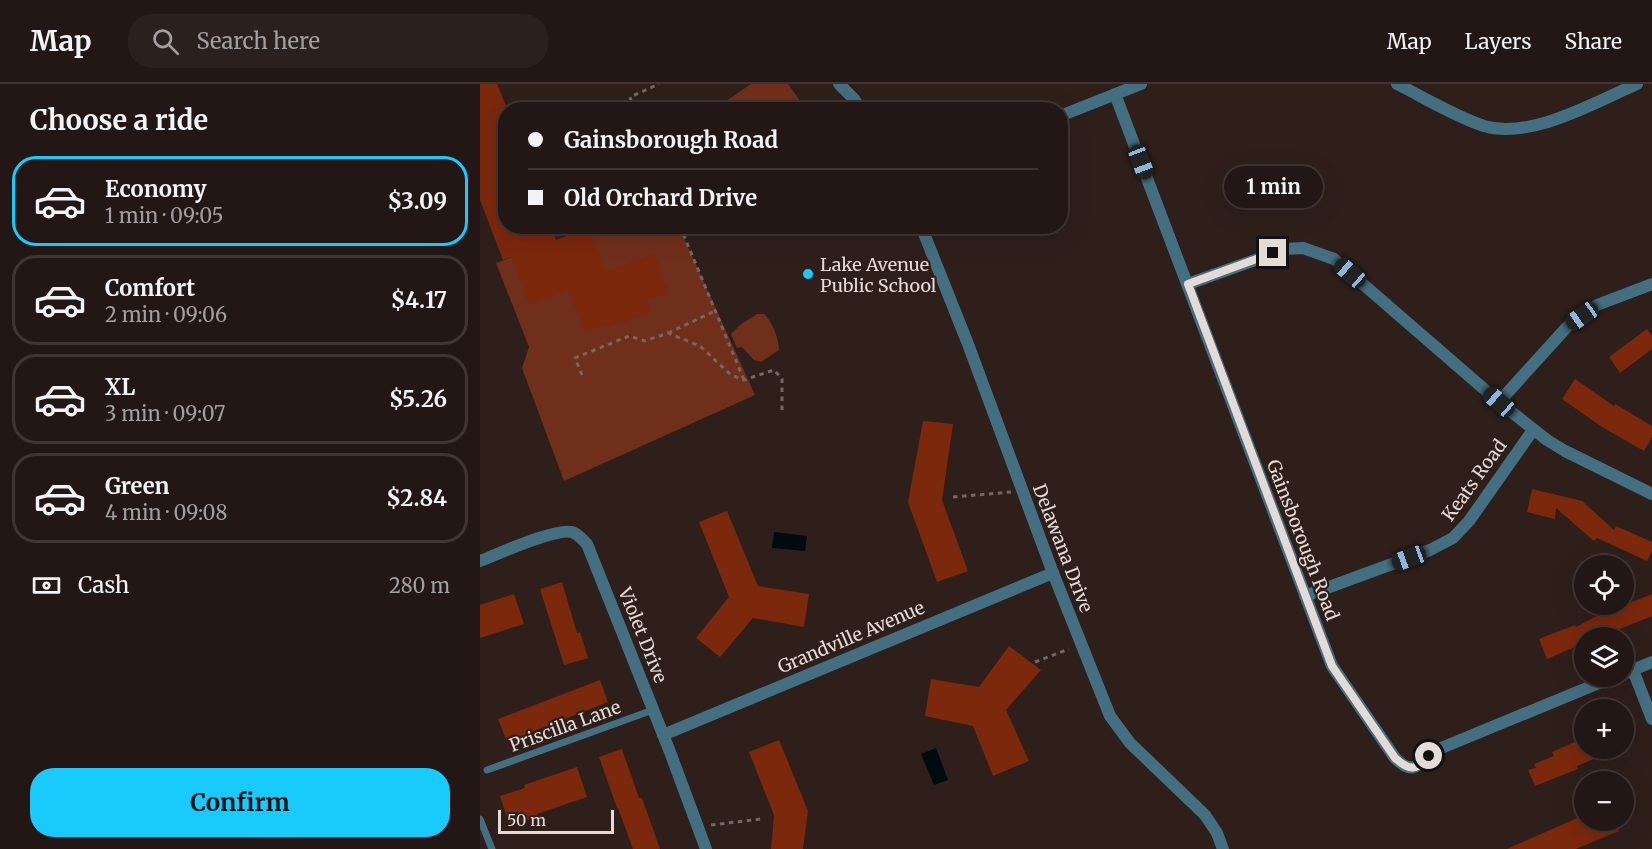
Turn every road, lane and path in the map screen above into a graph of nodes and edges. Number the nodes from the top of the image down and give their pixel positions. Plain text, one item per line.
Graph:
1 (659, 84) edge
2 (839, 84) edge
3 (1141, 84) edge
4 (1397, 84) edge
5 (1636, 84) edge
6 (1115, 94) junction
7 (632, 102) edge
8 (856, 102) edge
9 (1068, 113) edge
10 (684, 234) edge
11 (924, 234) edge
12 (1188, 284) junction
13 (1652, 284) edge
14 (715, 311) junction
15 (668, 333) junction
16 (582, 375) dead end
17 (744, 380) junction
18 (1499, 402) junction
19 (782, 411) dead end
20 (1533, 430) junction
21 (1023, 491) junction
22 (1652, 494) edge
23 (952, 496) dead end
24 (480, 561) edge
25 (1053, 573) junction
26 (1305, 596) junction
27 (1081, 645) junction
28 (1035, 662) dead end
29 (1652, 662) edge
30 (1634, 670) edge
31 (1634, 684) edge
32 (1590, 687) edge
33 (653, 710) junction
34 (1652, 719) edge
35 (663, 735) junction
36 (487, 770) dead end
37 (480, 819) edge
38 (761, 819) dead end
39 (698, 826) junction
40 (492, 849) edge
41 (706, 849) edge
42 (1223, 849) edge

1 - 7 path
2 - 8 street
3 - 6 street
4 - 5 street
6 - 9 street
6 - 12 street, Gainsborough Road
10 - 14 path
11 - 21 street, Delawana Drive
12 - 18 street
12 - 26 street, Gainsborough Road
13 - 18 street
14 - 15 path
14 - 17 path
15 - 16 path
15 - 17 path
17 - 19 path
18 - 20 street
20 - 22 street
20 - 26 street, Keats Road
21 - 23 path
21 - 25 street, Delawana Drive
24 - 33 street, Violet Drive
25 - 27 street, Delawana Drive
25 - 35 street, Grandville Avenue
26 - 32 street, Gainsborough Road
27 - 28 path
27 - 42 street, Delawana Drive
29 - 30 street
31 - 34 street
33 - 35 street, Violet Drive
33 - 36 lane, Priscilla Lane
35 - 39 street, Violet Drive
37 - 40 lane
38 - 39 path
39 - 41 street, Violet Drive

